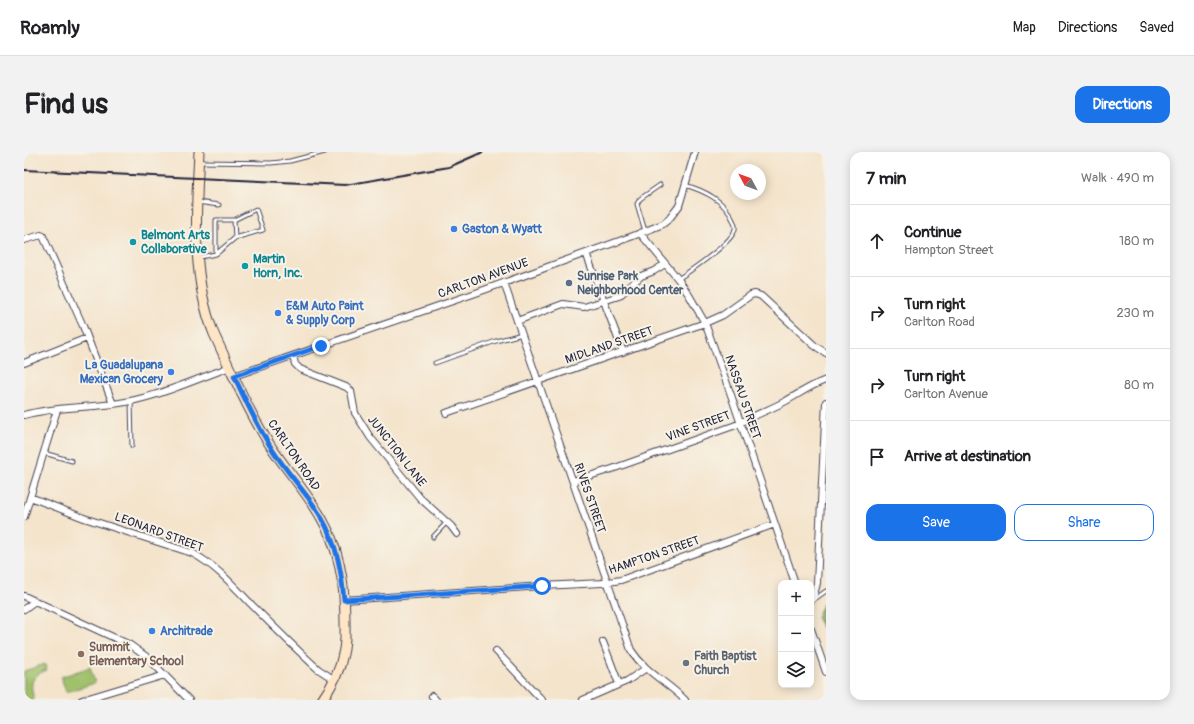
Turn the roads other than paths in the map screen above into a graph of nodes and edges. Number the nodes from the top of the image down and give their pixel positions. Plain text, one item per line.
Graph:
1 (199, 152) edge
2 (325, 152) edge
3 (695, 152) edge
4 (319, 153) edge
5 (199, 162) junction
6 (685, 185) junction
7 (660, 186) dead end
8 (197, 202) junction
9 (219, 205) dead end
10 (234, 220) junction
11 (643, 232) junction
12 (235, 238) junction
13 (24, 240) edge
14 (586, 253) junction
15 (216, 254) junction
16 (198, 257) junction
17 (665, 264) junction
18 (678, 279) junction
19 (504, 283) junction
20 (604, 301) junction
21 (517, 321) junction
22 (705, 323) junction
23 (522, 334) junction
24 (88, 338) junction
25 (623, 352) junction
26 (826, 352) edge
27 (293, 356) junction
28 (24, 363) edge
29 (435, 363) dead end
30 (230, 367) junction
31 (234, 376) junction
32 (826, 380) edge
33 (539, 382) junction
34 (131, 401) junction
35 (826, 402) edge
36 (113, 404) junction
37 (57, 410) junction
38 (446, 413) dead end
39 (24, 415) edge
40 (740, 422) junction
41 (132, 446) dead end
42 (44, 453) junction
43 (72, 461) dead end
44 (573, 481) junction
45 (30, 497) junction
46 (24, 517) edge
47 (446, 522) junction
48 (775, 524) junction
49 (457, 534) dead end
50 (434, 537) dead end
51 (794, 580) edge
52 (608, 583) junction
53 (826, 591) edge
54 (814, 595) edge
55 (24, 596) edge
56 (814, 599) edge
57 (344, 600) junction
58 (36, 602) junction
59 (24, 609) edge
60 (814, 638) edge
61 (603, 642) dead end
62 (496, 651) dead end
63 (645, 669) junction
64 (826, 672) edge
65 (165, 675) junction
66 (335, 680) junction
67 (619, 684) junction
68 (188, 699) edge
69 (82, 700) edge
70 (322, 700) edge
71 (542, 700) edge
72 (583, 700) edge
73 (685, 700) edge

1 - 5 main road, CARLTON ROAD
2 - 4 lane
3 - 6 street, CARLTON AVENUE
4 - 5 lane
5 - 8 main road, CARLTON ROAD
6 - 11 street, CARLTON AVENUE
6 - 18 lane
7 - 11 lane
8 - 9 lane
8 - 16 main road, CARLTON ROAD
10 - 12 lane
10 - 12 lane
10 - 15 lane
11 - 14 street, CARLTON AVENUE
11 - 17 street, NASSAU STREET
12 - 15 lane
13 - 24 street
14 - 19 street, CARLTON AVENUE
14 - 20 street
15 - 16 lane
16 - 30 main road, CARLTON ROAD
17 - 18 street, NASSAU STREET
17 - 20 street
18 - 22 street, NASSAU STREET
19 - 21 street, RIVES STREET
19 - 27 street, CARLTON AVENUE
20 - 21 street
20 - 25 street
21 - 23 street, RIVES STREET
22 - 25 street, MIDLAND STREET
22 - 26 street, MIDLAND STREET
22 - 40 street, NASSAU STREET
23 - 29 lane
23 - 33 street, RIVES STREET
24 - 28 street
24 - 36 street
25 - 33 street, MIDLAND STREET
27 - 31 street, CARLTON AVENUE
27 - 47 street, JUNCTION LANE
30 - 31 main road, CARLTON ROAD
30 - 34 street
31 - 57 main road, CARLTON ROAD
32 - 40 street, VINE STREET
33 - 38 street, MIDLAND STREET
33 - 44 street, RIVES STREET
34 - 36 street
34 - 41 lane
35 - 54 street
36 - 37 street
37 - 39 street
37 - 42 street
40 - 44 street, VINE STREET
40 - 48 street, NASSAU STREET
42 - 43 lane
42 - 45 street
44 - 52 street, RIVES STREET
45 - 46 street
45 - 66 street, LEONARD STREET
47 - 49 street, JUNCTION LANE
47 - 50 lane
48 - 51 street, NASSAU STREET
48 - 52 street, HAMPTON STREET
52 - 57 street, HAMPTON STREET
52 - 63 street, RIVES STREET
53 - 56 lane
55 - 58 street
57 - 66 main road, CARLTON ROAD
58 - 59 street
58 - 65 street
60 - 64 street
61 - 67 street
62 - 71 street
63 - 67 street
63 - 73 street, RIVES STREET
65 - 68 street
65 - 69 street
66 - 70 main road, CARLTON ROAD
67 - 72 street

